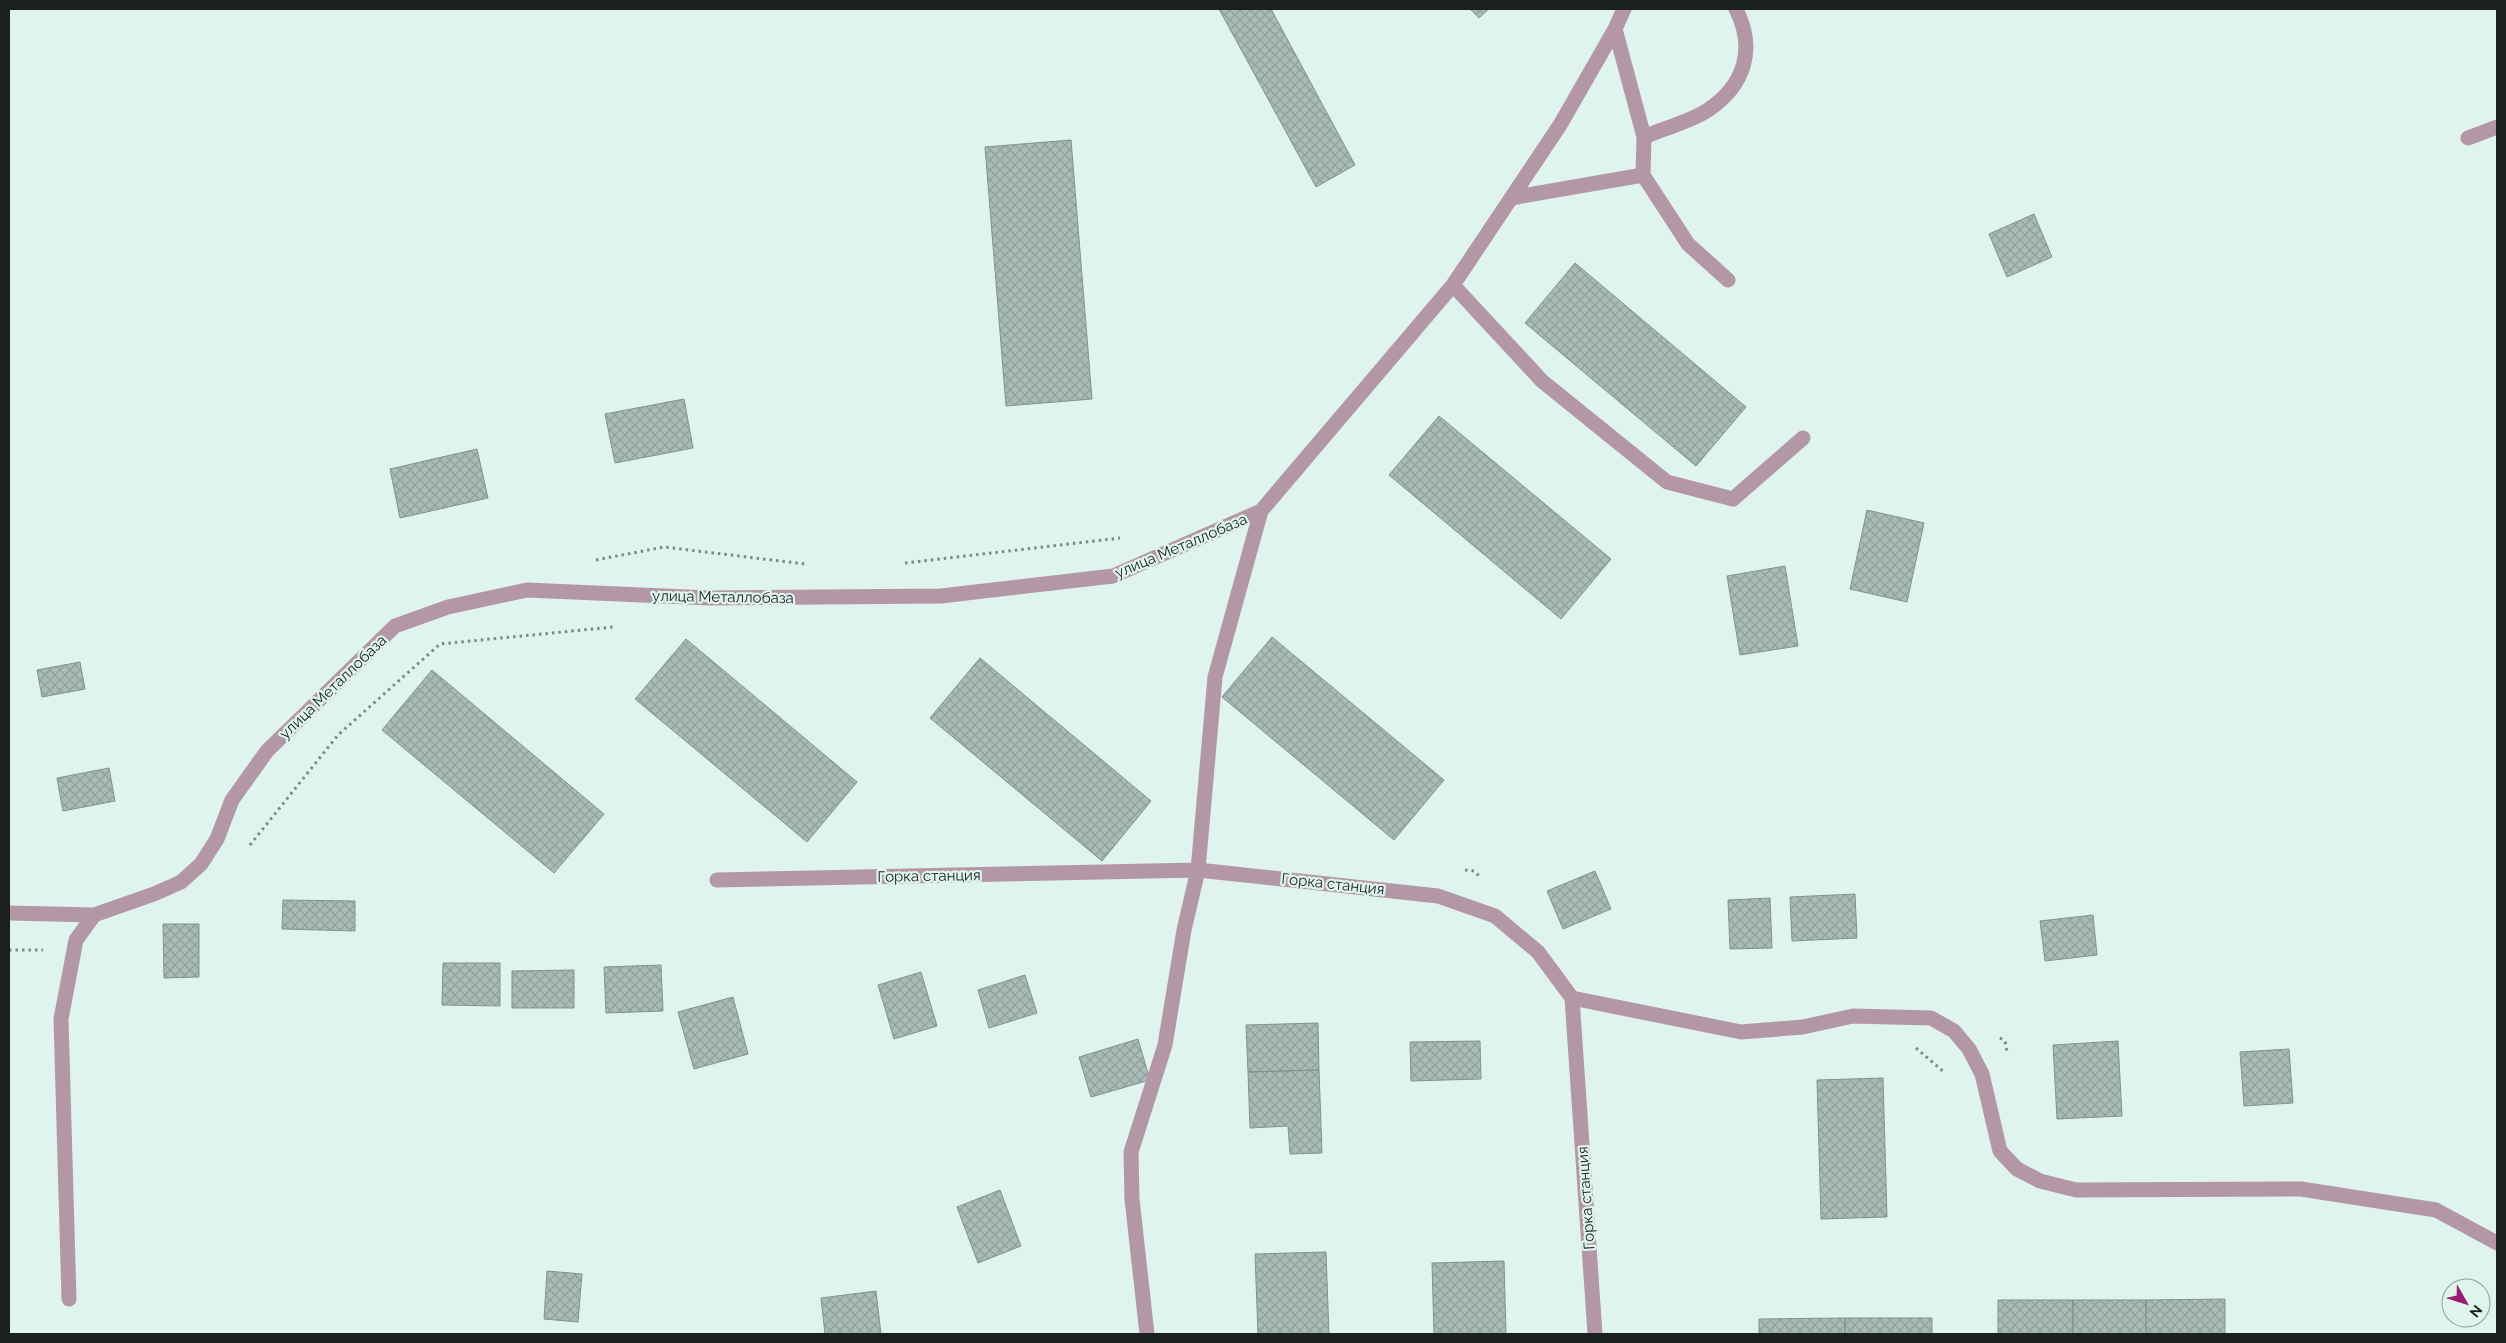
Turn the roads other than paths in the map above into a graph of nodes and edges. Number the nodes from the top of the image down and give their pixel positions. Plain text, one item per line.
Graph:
1 (1624, 9) edge
2 (1736, 9) edge
3 (1615, 29) junction
4 (2497, 127) edge
5 (1644, 137) junction
6 (2468, 138) dead end
7 (1643, 174) junction
8 (1511, 198) junction
9 (1728, 280) dead end
10 (1453, 285) junction
11 (1803, 438) dead end
12 (1260, 512) junction
13 (1198, 870) junction
14 (717, 880) dead end
15 (9, 914) edge
16 (94, 915) junction
17 (1572, 998) junction
18 (2497, 1243) edge
19 (70, 1299) dead end
20 (1147, 1334) edge
21 (1595, 1334) edge

1 - 3 street, улица Металлобаза
2 - 5 street
3 - 5 street
3 - 8 street, улица Металлобаза
4 - 6 street
5 - 7 street
7 - 8 street
7 - 9 street
8 - 10 street, улица Металлобаза
10 - 11 street
10 - 12 street, улица Металлобаза
12 - 13 street
12 - 16 street, улица Металлобаза
13 - 14 street, Горка станция
13 - 17 street, Горка станция
13 - 20 street
15 - 16 street, улица Металлобаза
16 - 19 street
17 - 18 street
17 - 21 street, Горка станция

